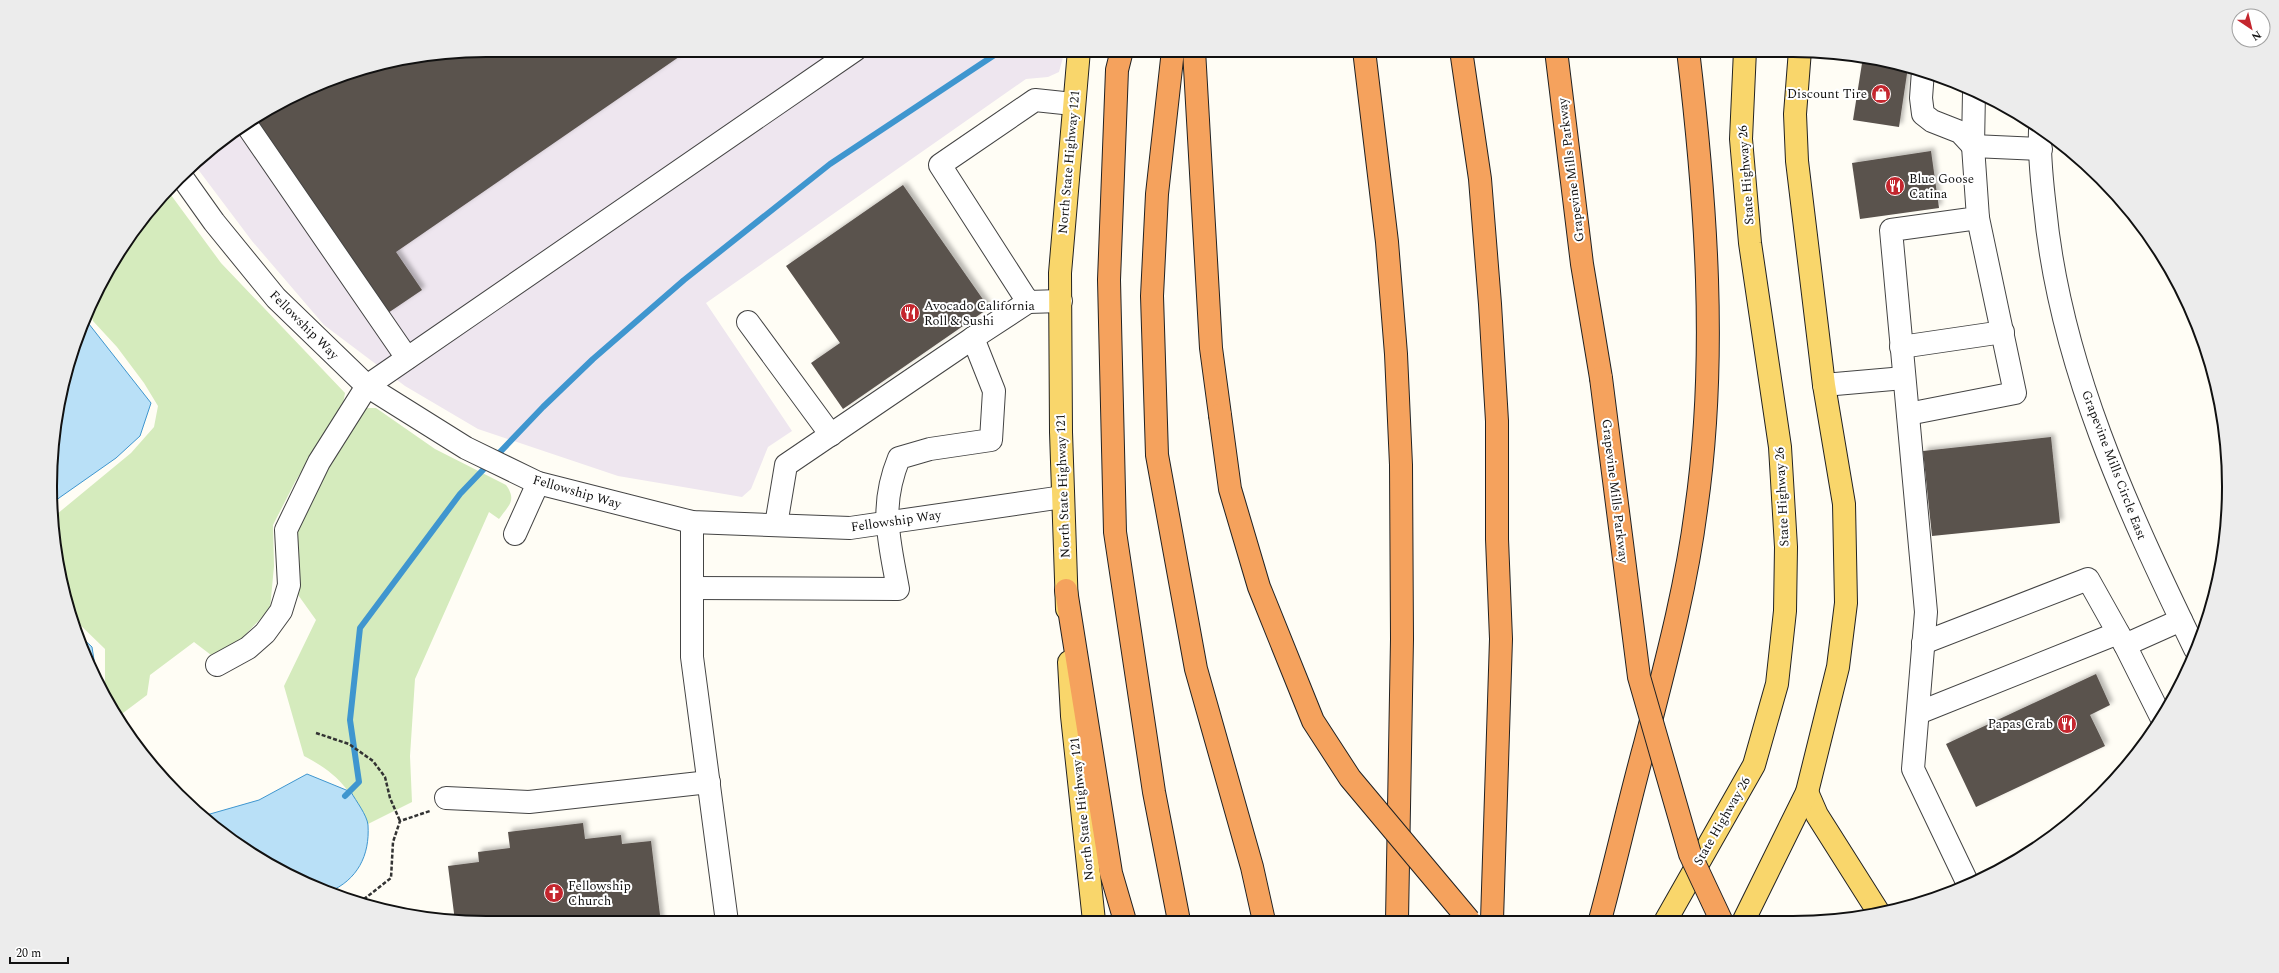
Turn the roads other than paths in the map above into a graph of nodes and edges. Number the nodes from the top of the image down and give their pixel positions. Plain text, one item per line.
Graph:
1 (845, 57) edge
2 (1078, 57) edge
3 (1120, 57) edge
4 (1172, 57) edge
5 (1194, 57) edge
6 (1365, 57) edge
7 (1462, 57) edge
8 (1557, 57) edge
9 (1689, 57) edge
10 (1745, 57) edge
11 (1799, 57) edge
12 (1923, 77) edge
13 (1974, 97) edge
14 (1073, 104) junction
15 (249, 128) edge
16 (2041, 139) edge
17 (1974, 146) junction
18 (185, 181) edge
19 (1978, 218) junction
20 (1060, 301) junction
21 (1028, 302) junction
22 (748, 322) dead end
23 (2003, 332) junction
24 (973, 338) junction
25 (1901, 347) junction
26 (407, 358) junction
27 (1904, 378) junction
28 (1824, 385) junction
29 (367, 386) junction
30 (1908, 414) junction
31 (831, 435) junction
32 (538, 483) junction
33 (1063, 497) junction
34 (692, 522) junction
35 (886, 523) junction
36 (776, 525) junction
37 (515, 534) dead end
38 (692, 588) junction
39 (1066, 590) junction
40 (2181, 620) junction
41 (2122, 639) junction
42 (1923, 643) junction
43 (2192, 643) edge
44 (217, 665) dead end
45 (2158, 711) edge
46 (1918, 712) junction
47 (709, 782) junction
48 (1807, 792) junction
49 (446, 798) road end
50 (1966, 879) edge
51 (1877, 908) edge
52 (726, 916) edge
53 (1093, 916) edge
54 (1124, 916) edge
55 (1177, 916) edge
56 (1263, 916) edge
57 (1397, 916) edge
58 (1466, 916) edge
59 (1492, 916) edge
60 (1601, 916) edge
61 (1668, 916) edge
62 (1720, 916) edge
63 (1746, 916) edge

1 - 26 street
2 - 14 main road, North State Highway 121
3 - 55 highway
4 - 56 highway
5 - 58 highway, bridge
6 - 57 highway
7 - 59 highway
8 - 62 highway, Grapevine Mills Parkway, bridge
9 - 60 highway
10 - 61 main road, State Highway 26
11 - 28 main road
12 - 17 street
13 - 17 street
14 - 20 main road, North State Highway 121
14 - 21 street
15 - 26 street
16 - 17 street
16 - 40 street, Grapevine Mills Circle East
17 - 19 street
18 - 29 street, Fellowship Way
19 - 23 street
19 - 25 street
20 - 21 street
20 - 33 main road, North State Highway 121
21 - 24 street
22 - 31 street
23 - 25 street
23 - 30 street
24 - 31 street
24 - 35 street
25 - 27 street
26 - 29 street
27 - 28 street
27 - 30 street
28 - 48 main road
29 - 32 street, Fellowship Way
29 - 44 street
30 - 42 street
31 - 36 street
32 - 34 street, Fellowship Way
32 - 37 street
33 - 35 street, Fellowship Way
33 - 39 main road, North State Highway 121
34 - 36 street, Fellowship Way
34 - 38 street
35 - 36 street, Fellowship Way
35 - 38 street
38 - 47 street
39 - 53 main road, North State Highway 121
39 - 54 highway
40 - 41 street
40 - 43 street, Grapevine Mills Circle East
41 - 42 street
41 - 45 street
41 - 46 street
42 - 46 street
46 - 50 street
47 - 49 street
47 - 52 street
48 - 51 main road
48 - 63 main road

